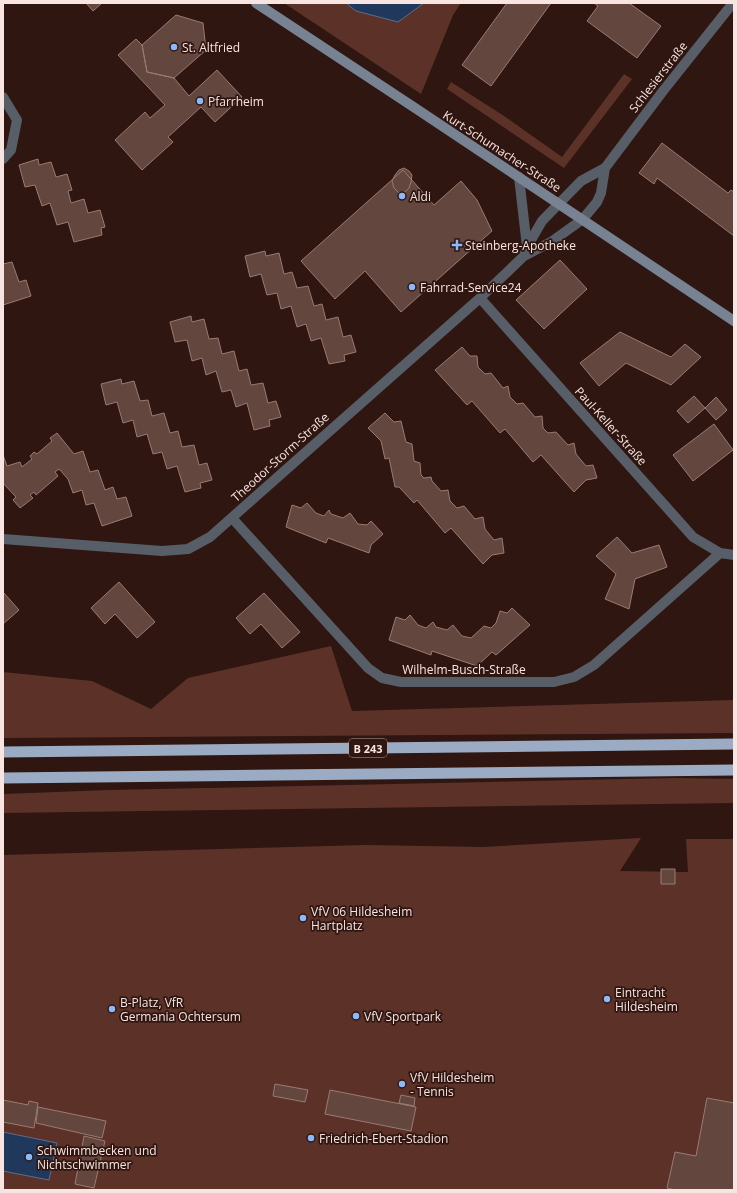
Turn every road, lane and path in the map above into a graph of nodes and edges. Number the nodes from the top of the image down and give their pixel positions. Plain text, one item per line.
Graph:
1 (256, 3) edge
2 (733, 3) edge
3 (3, 97) edge
4 (3, 159) edge
5 (605, 168) junction
6 (519, 177) junction
7 (559, 204) junction
8 (583, 219) junction
9 (526, 251) junction
10 (480, 298) junction
11 (734, 321) edge
12 (232, 518) junction
13 (3, 539) edge
14 (720, 553) junction
15 (734, 555) edge
16 (734, 744) edge
17 (3, 752) edge
18 (734, 770) edge
19 (3, 778) edge

1 - 6 main road, Kurt-Schumacher-Straße
2 - 5 street, Schlesierstraße
3 - 4 street
5 - 7 street, Schlesierstraße
5 - 8 street, Schlesierstraße
6 - 7 main road, Kurt-Schumacher-Straße
6 - 9 street
7 - 8 main road, Kurt-Schumacher-Straße
7 - 9 street, Theodor-Storm-Straße
8 - 9 street, Theodor-Storm-Straße
8 - 11 main road, Kurt-Schumacher-Straße
9 - 10 street, Theodor-Storm-Straße
10 - 12 street, Theodor-Storm-Straße
10 - 14 street, Paul-Keller-Straße
12 - 13 street, Theodor-Storm-Straße
12 - 14 street, Wilhelm-Busch-Straße
14 - 15 street, Paul-Keller-Straße
16 - 17 highway, B 243
18 - 19 highway, B 243

